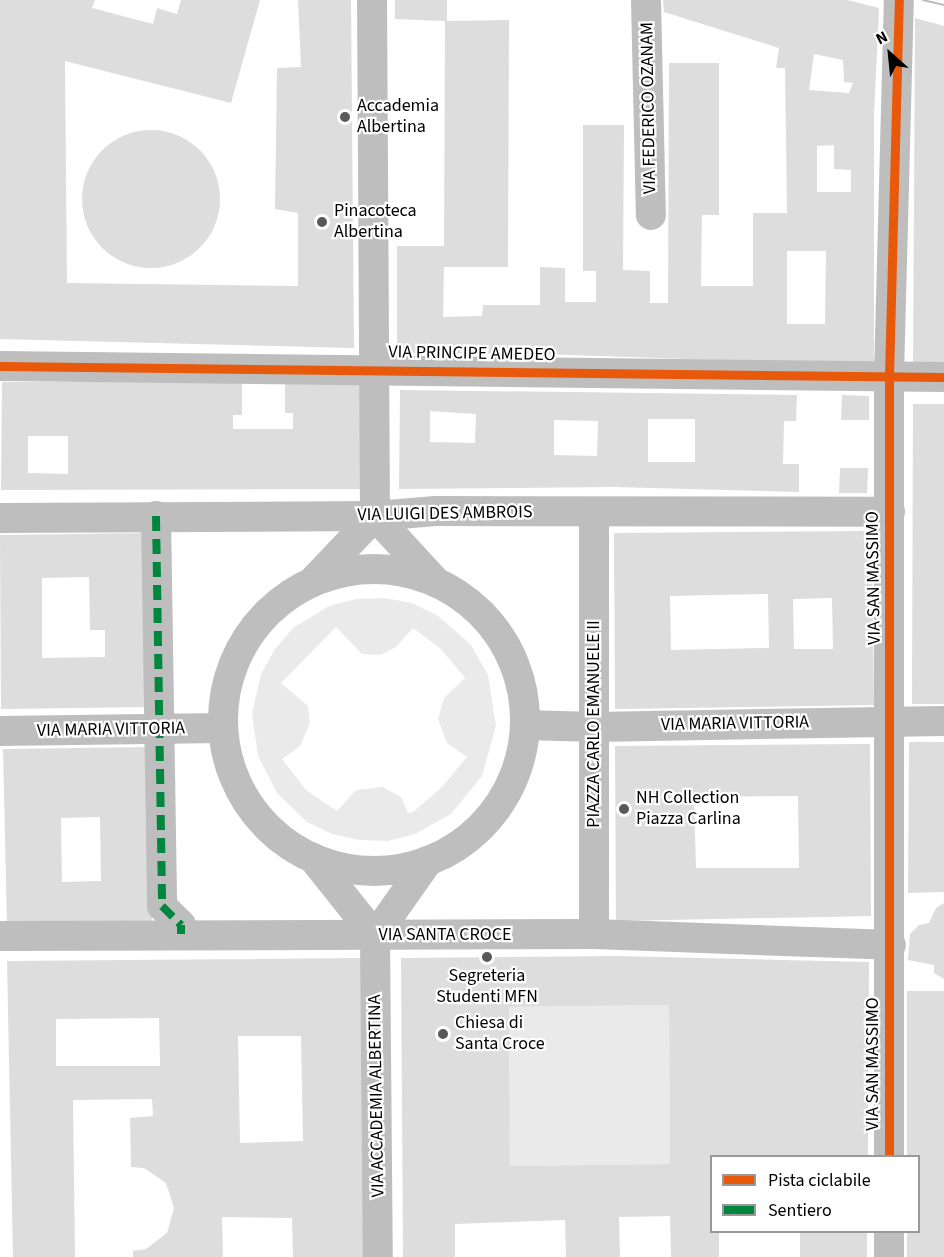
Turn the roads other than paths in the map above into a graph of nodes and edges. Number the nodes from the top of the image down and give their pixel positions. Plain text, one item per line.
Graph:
1 (372, 0) edge
2 (646, 0) edge
3 (899, 0) edge
4 (651, 215) dead end
5 (0, 366) edge
6 (374, 369) junction
7 (889, 376) junction
8 (944, 377) edge
9 (890, 512) junction
10 (594, 514) junction
11 (156, 516) junction
12 (375, 516) junction
13 (0, 519) edge
14 (435, 582) junction
15 (310, 584) junction
16 (500, 635) junction
17 (239, 652) junction
18 (891, 721) junction
19 (944, 721) edge
20 (525, 725) junction
21 (594, 727) junction
22 (223, 728) junction
23 (158, 730) junction
24 (0, 731) edge
25 (508, 791) junction
26 (255, 811) junction
27 (313, 858) junction
28 (428, 861) junction
29 (181, 934) junction
30 (594, 934) junction
31 (0, 936) edge
32 (375, 936) junction
33 (891, 945) junction
34 (889, 1155) edge
35 (889, 1233) edge
36 (378, 1257) edge
37 (889, 1257) edge

1 - 6 street
2 - 4 street, VIA FEDERICO OZANAM
3 - 7 street, VIA SAN MASSIMO
5 - 6 street, VIA PRINCIPE AMEDEO
6 - 7 street, VIA PRINCIPE AMEDEO
6 - 12 street
7 - 8 street, VIA PRINCIPE AMEDEO
7 - 9 street, VIA SAN MASSIMO
9 - 10 street, VIA LUIGI DES AMBROIS
9 - 18 street, VIA SAN MASSIMO
10 - 12 street, VIA LUIGI DES AMBROIS
10 - 21 street, PIAZZA CARLO EMANUELE II
11 - 12 street, VIA LUIGI DES AMBROIS
11 - 13 street, VIA LUIGI DES AMBROIS
11 - 23 street
12 - 14 street
12 - 15 street
14 - 15 street
14 - 16 street
15 - 17 street
16 - 17 street
16 - 20 street
17 - 22 street
18 - 19 street, VIA MARIA VITTORIA
18 - 21 street, VIA MARIA VITTORIA
18 - 33 street, VIA SAN MASSIMO
20 - 21 street, VIA MARIA VITTORIA
20 - 25 street
21 - 30 street, PIAZZA CARLO EMANUELE II
22 - 23 street, VIA MARIA VITTORIA
22 - 26 street
23 - 24 street, VIA MARIA VITTORIA
23 - 29 street
25 - 26 street
25 - 28 street
26 - 27 street
27 - 28 street
27 - 32 street
28 - 32 street
29 - 31 street, VIA SANTA CROCE
29 - 32 street, VIA SANTA CROCE
30 - 32 street, VIA SANTA CROCE
30 - 33 street, VIA SANTA CROCE
32 - 36 street, VIA ACCADEMIA ALBERTINA
33 - 34 street, VIA SAN MASSIMO
35 - 37 street

